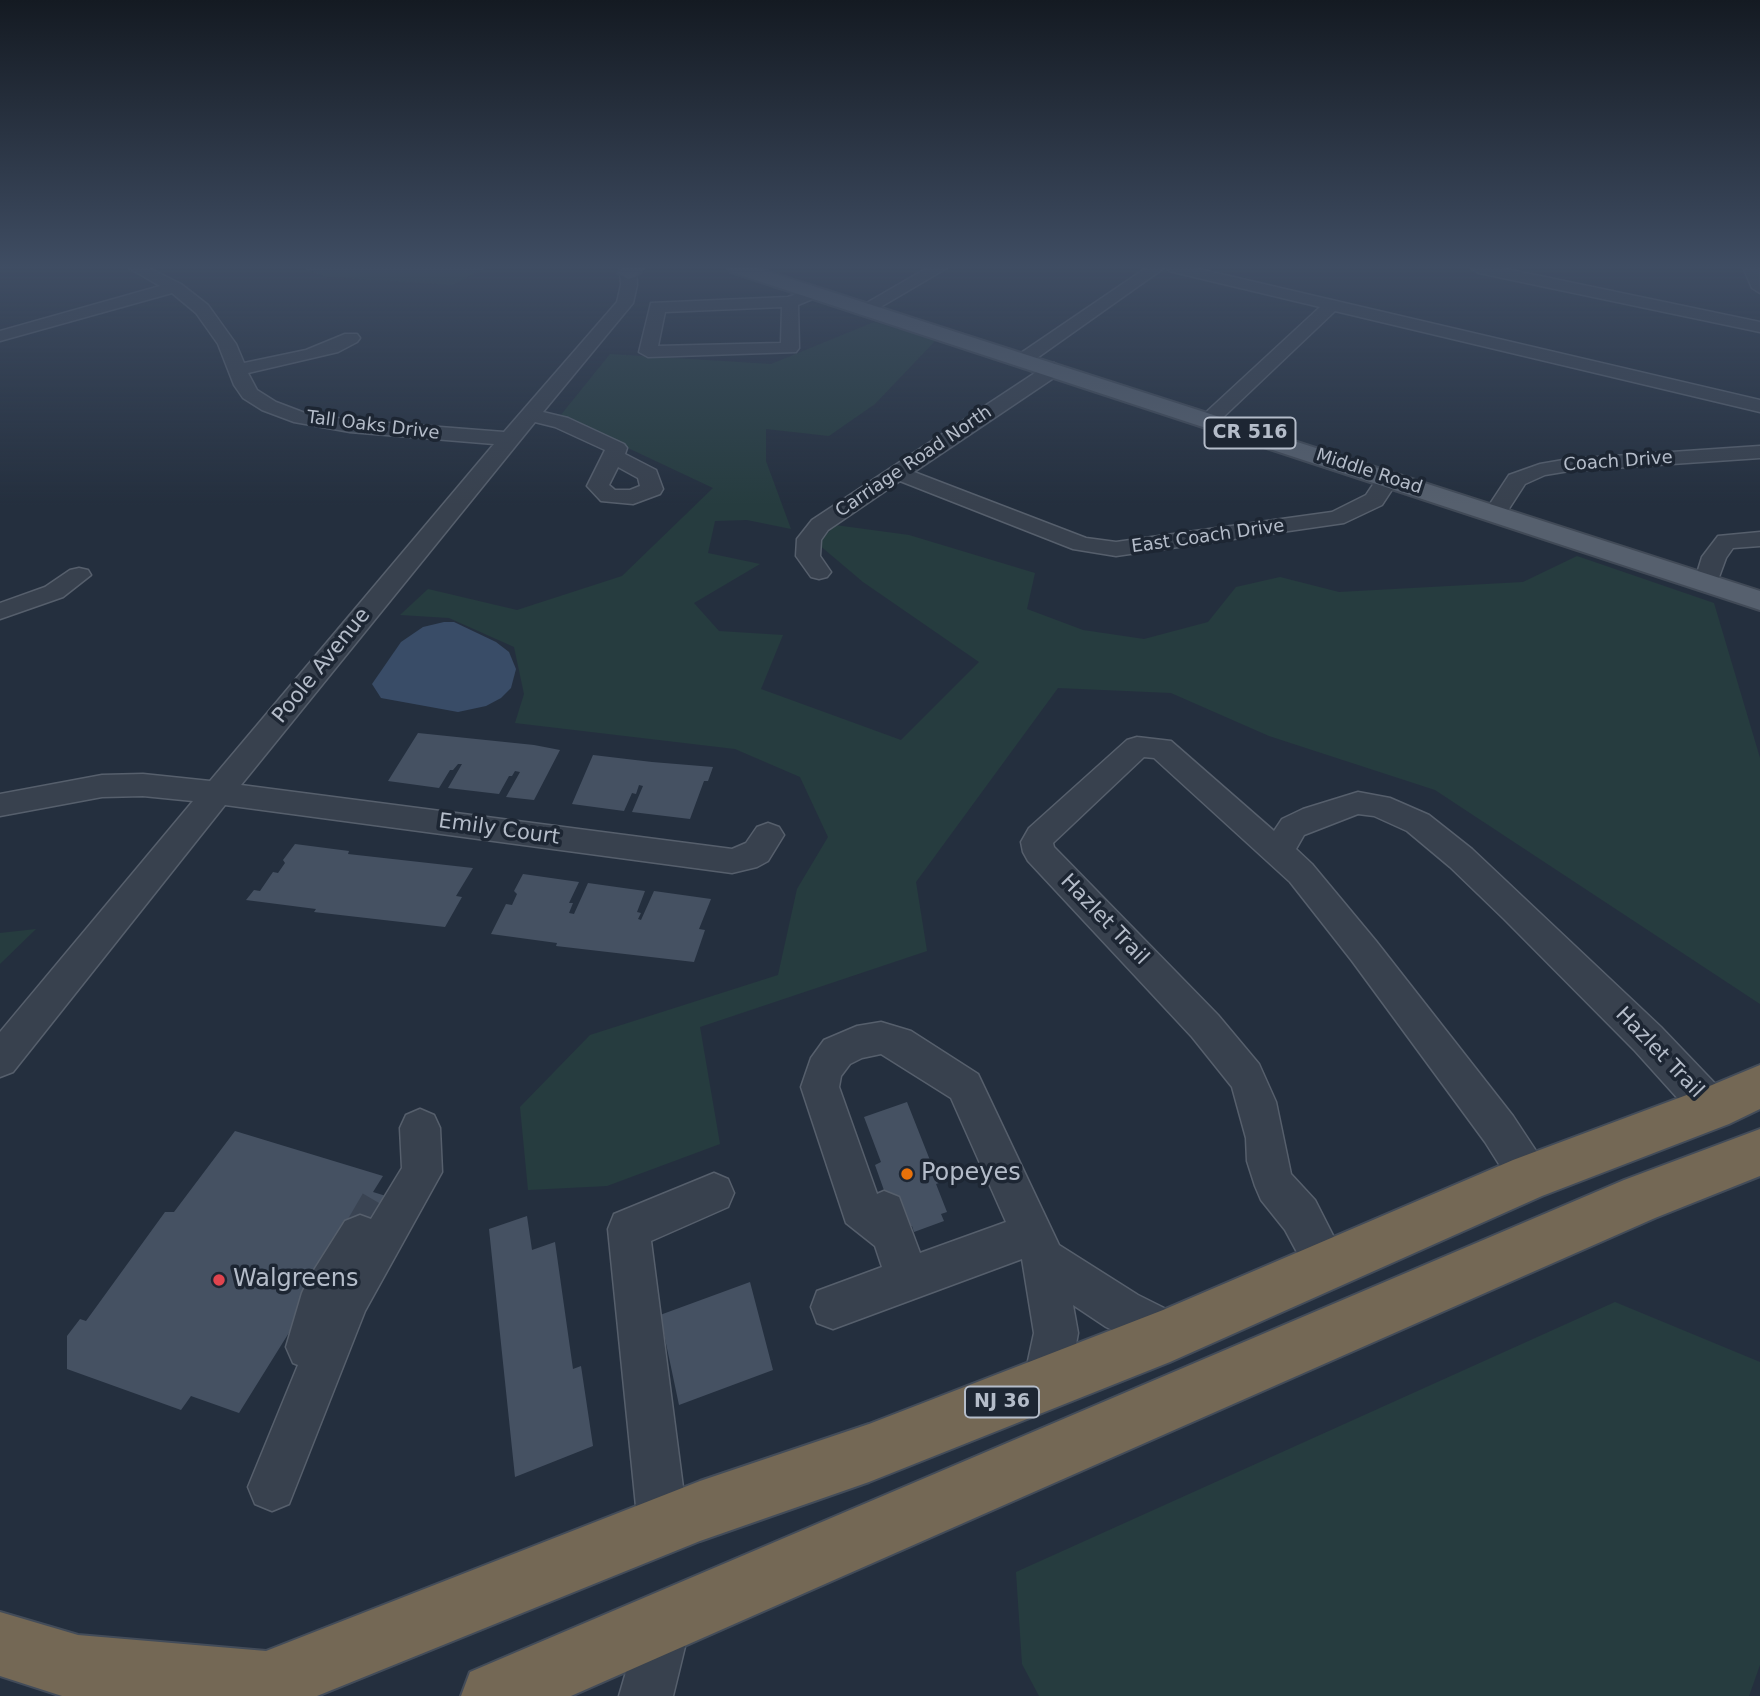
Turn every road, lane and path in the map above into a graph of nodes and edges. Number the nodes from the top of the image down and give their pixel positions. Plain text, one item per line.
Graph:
1 (228, 347) edge
2 (334, 347) edge
3 (588, 347) edge
4 (649, 347) edge
5 (790, 347) edge
6 (987, 347) edge
7 (1041, 347) edge
8 (1287, 347) edge
9 (1511, 347) edge
10 (1024, 359) junction
11 (1054, 369) junction
12 (236, 370) junction
13 (1760, 406) edge
14 (530, 415) junction
15 (1209, 420) junction
16 (509, 439) junction
17 (1760, 452) edge
18 (613, 456) dead end
19 (899, 473) junction
20 (1388, 479) junction
21 (1495, 513) junction
22 (1760, 539) edge
23 (819, 572) dead end
24 (79, 575) dead end
25 (1706, 583) junction
26 (1760, 601) edge
27 (0, 611) edge
28 (220, 793) junction
29 (0, 805) edge
30 (768, 835) dead end
31 (1278, 852) junction
32 (0, 1060) edge
33 (1736, 1097) edge
34 (1760, 1152) edge
35 (1530, 1177) junction
36 (714, 1193) dead end
37 (384, 1195) tunnel mouth
38 (360, 1236) tunnel mouth
39 (1038, 1247) junction
40 (1328, 1267) junction
41 (908, 1279) junction
42 (833, 1307) dead end
43 (1170, 1335) junction
44 (1046, 1384) junction
45 (663, 1526) junction
46 (665, 1622) junction
47 (0, 1644) edge
48 (251, 1689) edge
49 (494, 1696) edge
50 (646, 1696) edge

1 - 12 street, Tall Oaks Drive
2 - 12 street
3 - 14 street, Poole Avenue
4 - 5 street
6 - 10 main road, Middle Road / CR 516
7 - 10 street
8 - 15 street
9 - 13 street
10 - 11 main road, Middle Road / CR 516
11 - 15 main road, Middle Road / CR 516
11 - 19 street, Carriage Road North
12 - 16 street, Tall Oaks Drive
14 - 16 street, Poole Avenue
14 - 18 street
15 - 20 main road, Middle Road / CR 516
16 - 28 street, Poole Avenue
17 - 21 street, Coach Drive
19 - 20 street, East Coach Drive
19 - 23 street, Carriage Road North
20 - 21 main road, Middle Road / CR 516
21 - 25 main road, Middle Road / CR 516
22 - 25 street
24 - 27 street
25 - 26 main road, Middle Road / CR 516
28 - 29 street, Emily Court
28 - 30 street, Emily Court
28 - 32 street, Poole Avenue
31 - 33 street, Hazlet Trail
31 - 35 street, Hazlet Trail
31 - 40 street, Hazlet Trail
33 - 35 highway, NJ 36
34 - 46 highway
35 - 40 highway, NJ 36
36 - 45 street
37 - 38 street
39 - 41 street
39 - 41 street
39 - 43 street
39 - 44 street
40 - 43 highway, NJ 36
41 - 42 street
43 - 44 highway, NJ 36
44 - 45 highway, NJ 36
45 - 48 highway, NJ 36
46 - 49 highway
46 - 50 street
47 - 48 highway

